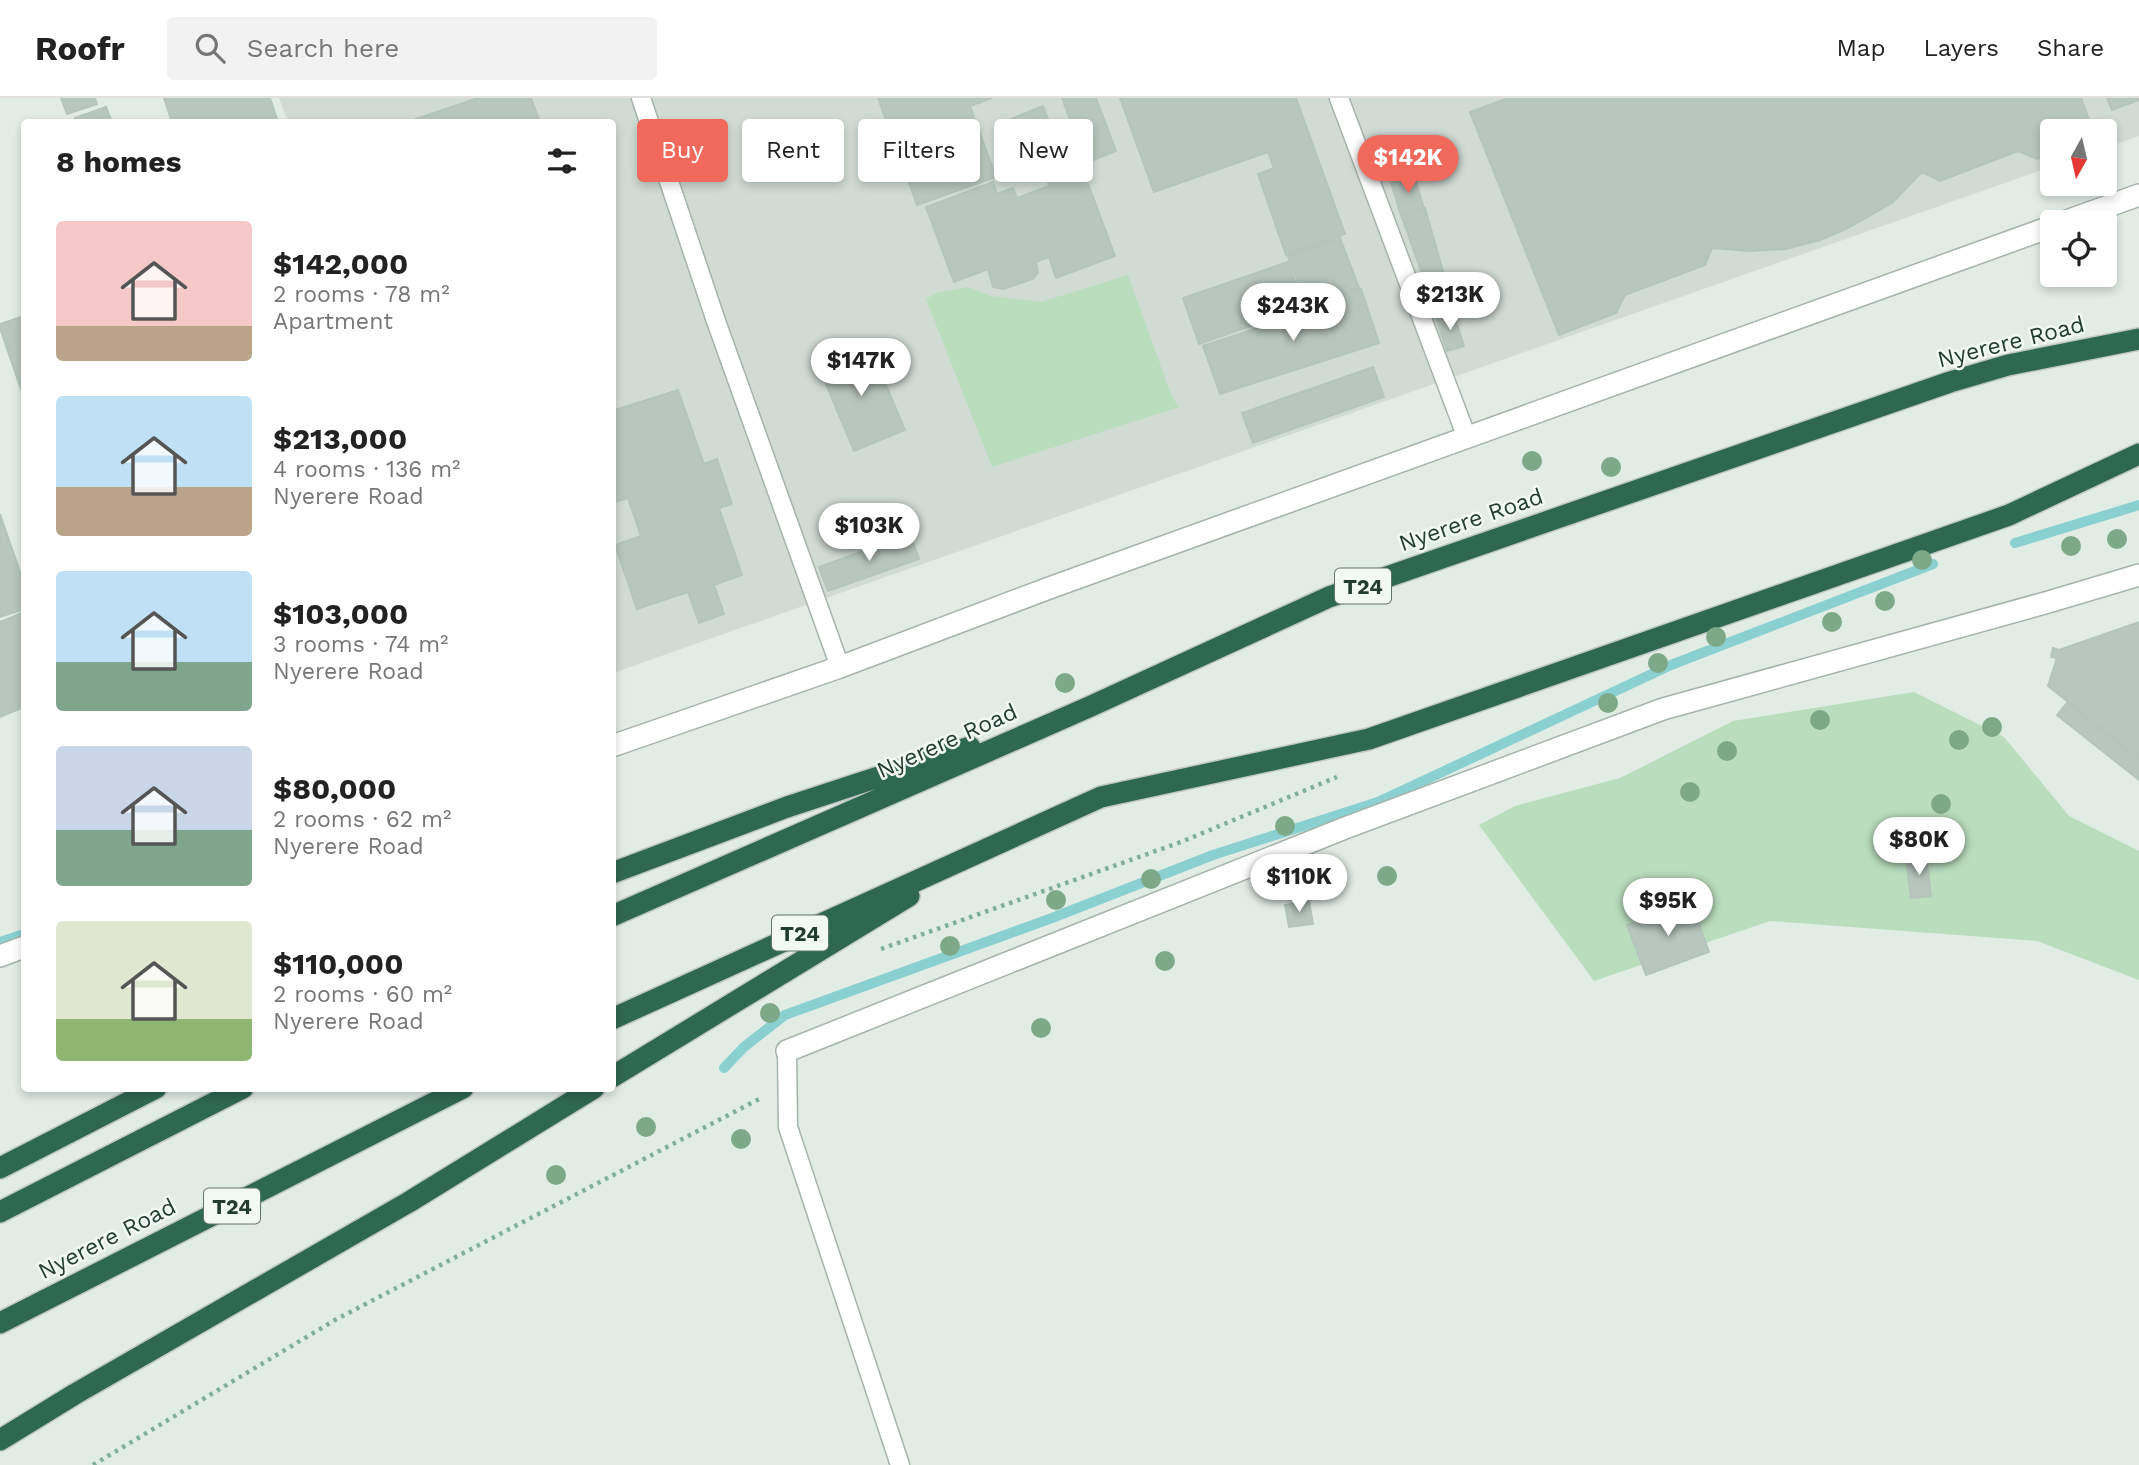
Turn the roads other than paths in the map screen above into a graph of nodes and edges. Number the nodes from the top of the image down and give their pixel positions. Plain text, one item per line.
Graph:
1 (641, 98) edge
2 (1339, 98) edge
3 (2139, 195) edge
4 (2097, 210) edge
5 (2040, 231) edge
6 (2139, 339) edge
7 (1467, 438) junction
8 (2139, 454) edge
9 (2139, 575) edge
10 (840, 667) junction
11 (1089, 707) junction
12 (616, 745) edge
13 (988, 848) junction
14 (616, 871) edge
15 (616, 914) edge
16 (21, 948) edge
17 (0, 956) edge
18 (616, 1017) edge
19 (787, 1051) joint
20 (616, 1075) edge
21 (148, 1092) edge
22 (235, 1092) edge
23 (455, 1092) edge
24 (588, 1092) edge
25 (0, 1168) edge
26 (0, 1212) edge
27 (0, 1323) edge
28 (0, 1440) edge
29 (900, 1465) edge

1 - 10 lane
2 - 7 lane
3 - 4 street
5 - 7 street
6 - 11 highway, Nyerere Road / T24
7 - 10 street
8 - 13 highway, T24
9 - 19 street
10 - 12 street
11 - 14 highway
11 - 15 highway, Nyerere Road / T24
13 - 18 highway, T24
13 - 20 highway
16 - 17 street
19 - 29 lane
21 - 25 highway
22 - 26 highway
23 - 27 highway, Nyerere Road / T24
24 - 28 highway

